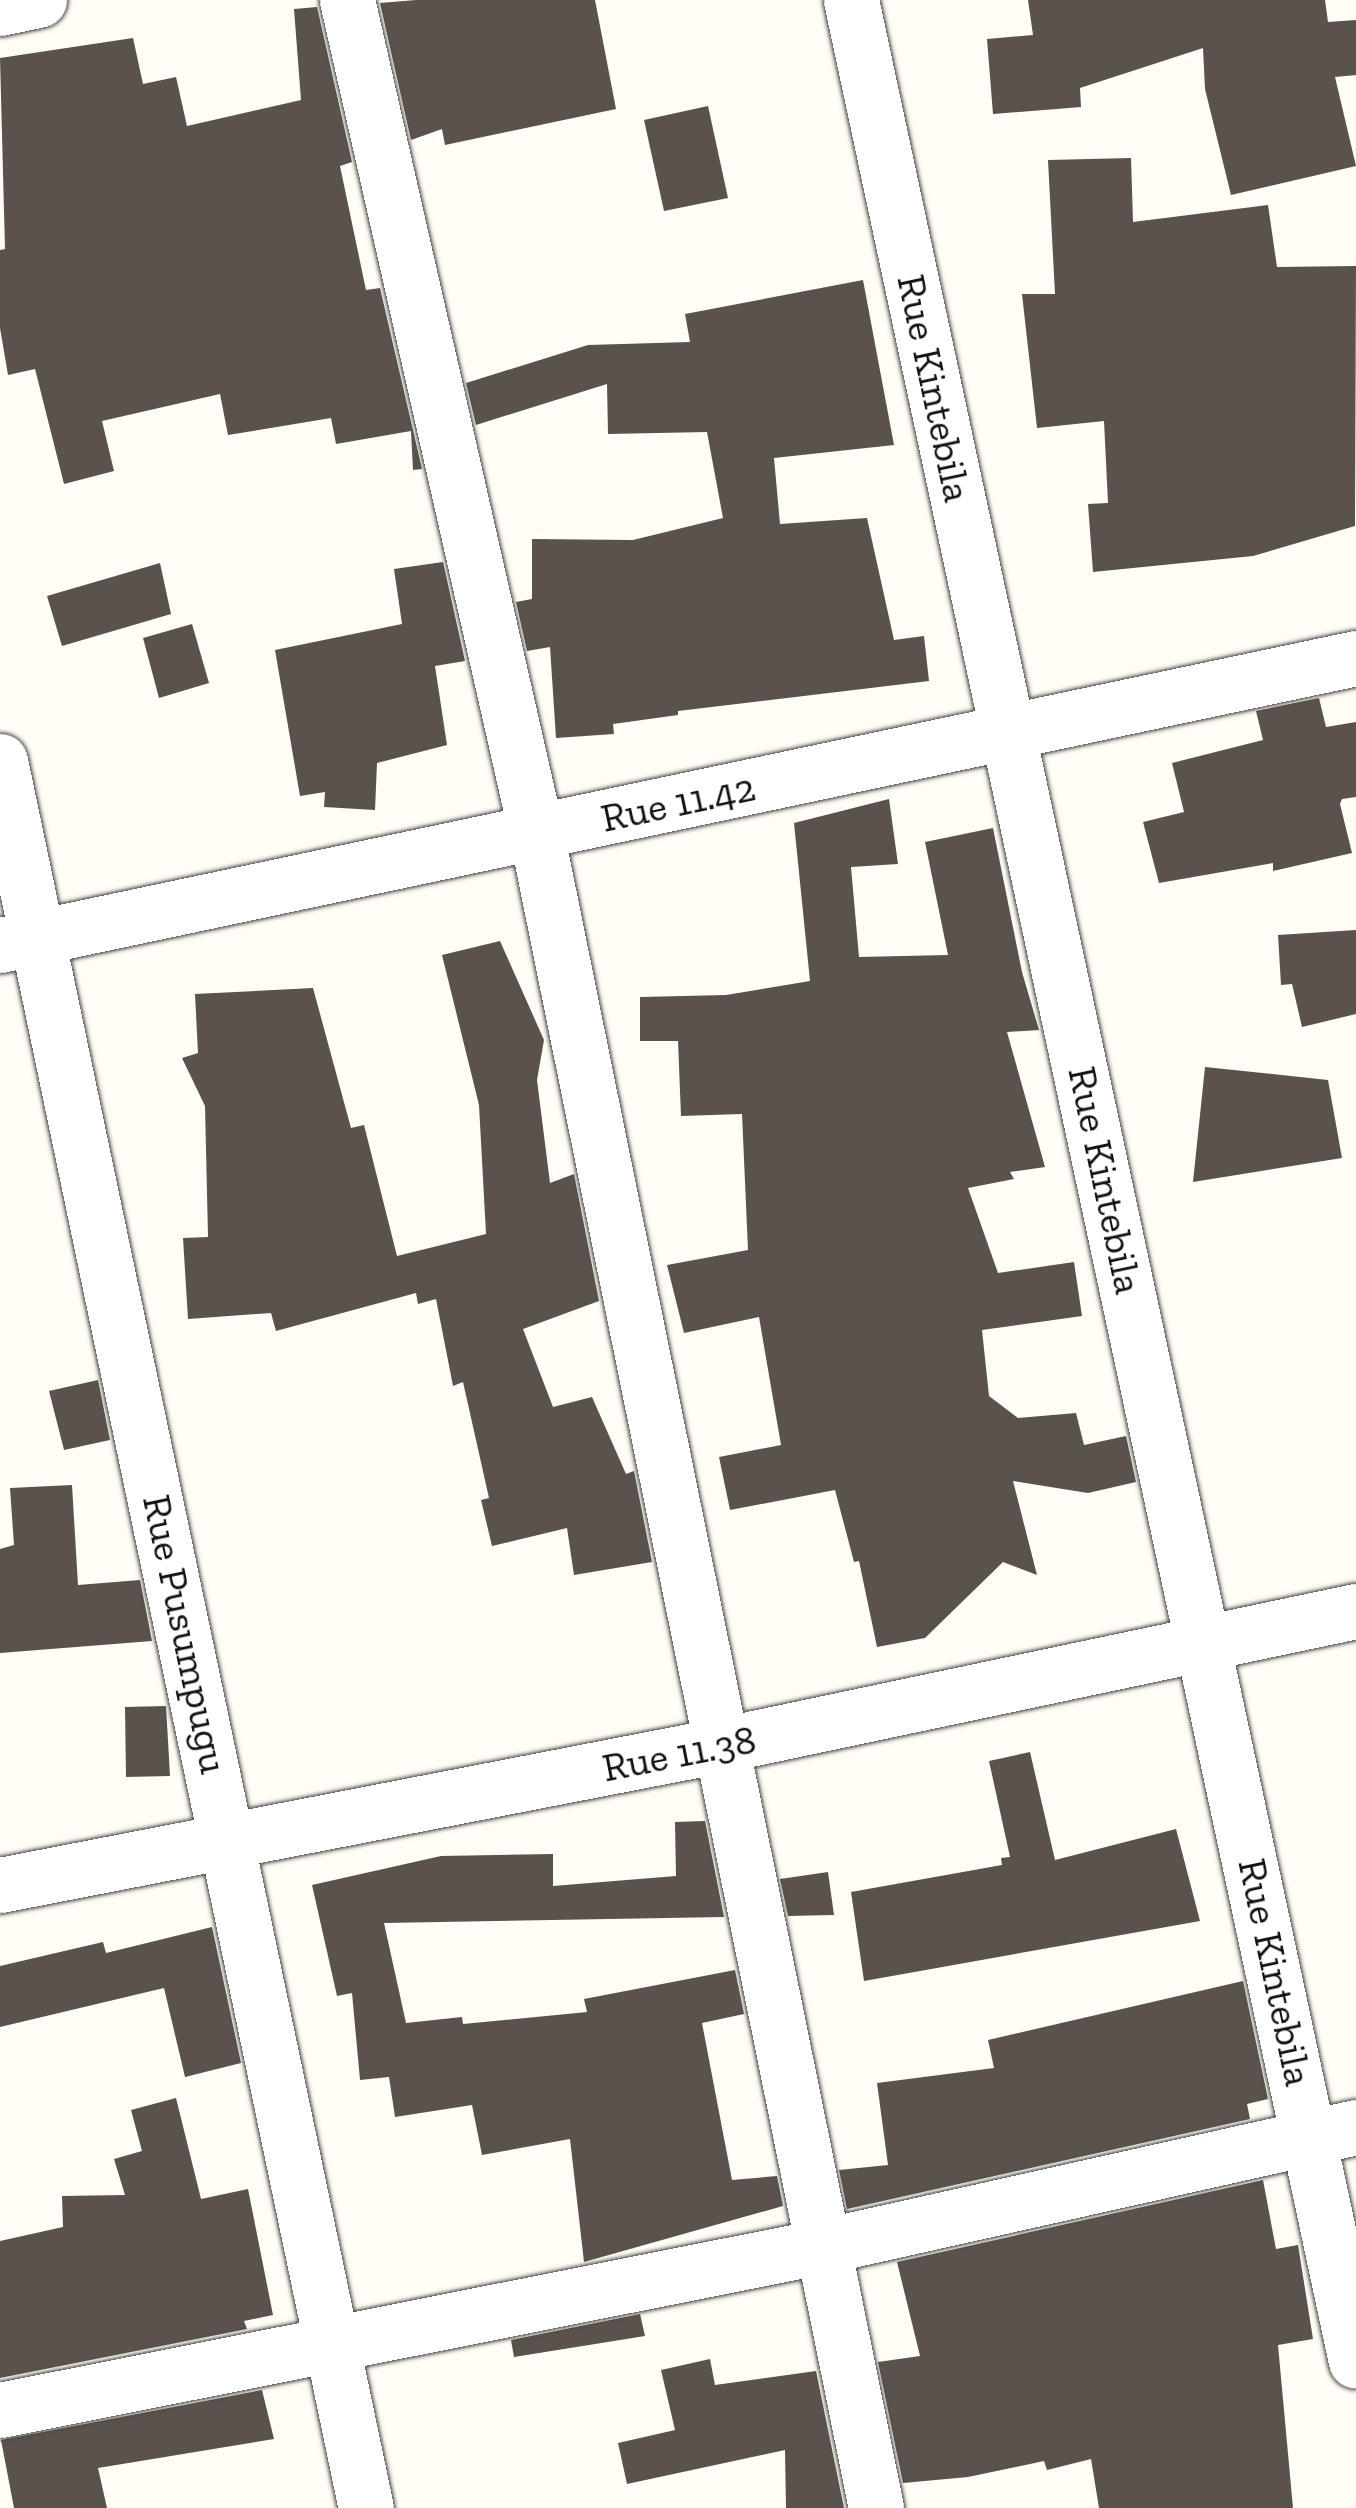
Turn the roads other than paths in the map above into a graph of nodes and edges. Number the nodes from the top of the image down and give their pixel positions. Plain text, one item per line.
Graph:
1 (39, 0) edge
2 (347, 0) edge
3 (851, 0) edge
4 (0, 8) edge
5 (1356, 658) edge
6 (1009, 730) junction
7 (0, 760) edge
8 (536, 832) junction
9 (20, 940) edge
10 (1356, 1612) edge
11 (1206, 1642) junction
12 (722, 1745) junction
13 (229, 1841) junction
14 (0, 1886) edge
15 (1334, 2132) edge
16 (824, 2246) junction
17 (332, 2341) junction
18 (1356, 2361) edge
19 (0, 2410) edge
20 (366, 2508) edge
21 (876, 2508) edge

1 - 4 street
2 - 8 street
3 - 6 street, Rue Kintebila
5 - 6 street, Rue 11.42
6 - 8 street, Rue 11.42
6 - 11 street, Rue Kintebila
7 - 9 street, Rue Pusumpugu
8 - 9 street, Rue 11.42
8 - 12 street
9 - 13 street, Rue Pusumpugu
10 - 11 street, Rue 11.38
11 - 12 street, Rue 11.38
11 - 15 street, Rue Kintebila
12 - 13 street, Rue 11.38
12 - 16 street
13 - 14 street, Rue 11.38
13 - 17 street, Rue Pusumpugu
15 - 16 street
15 - 18 street, Rue Kintebila
16 - 17 street
16 - 21 street
17 - 19 street
17 - 20 street, Rue Pusumpugu

